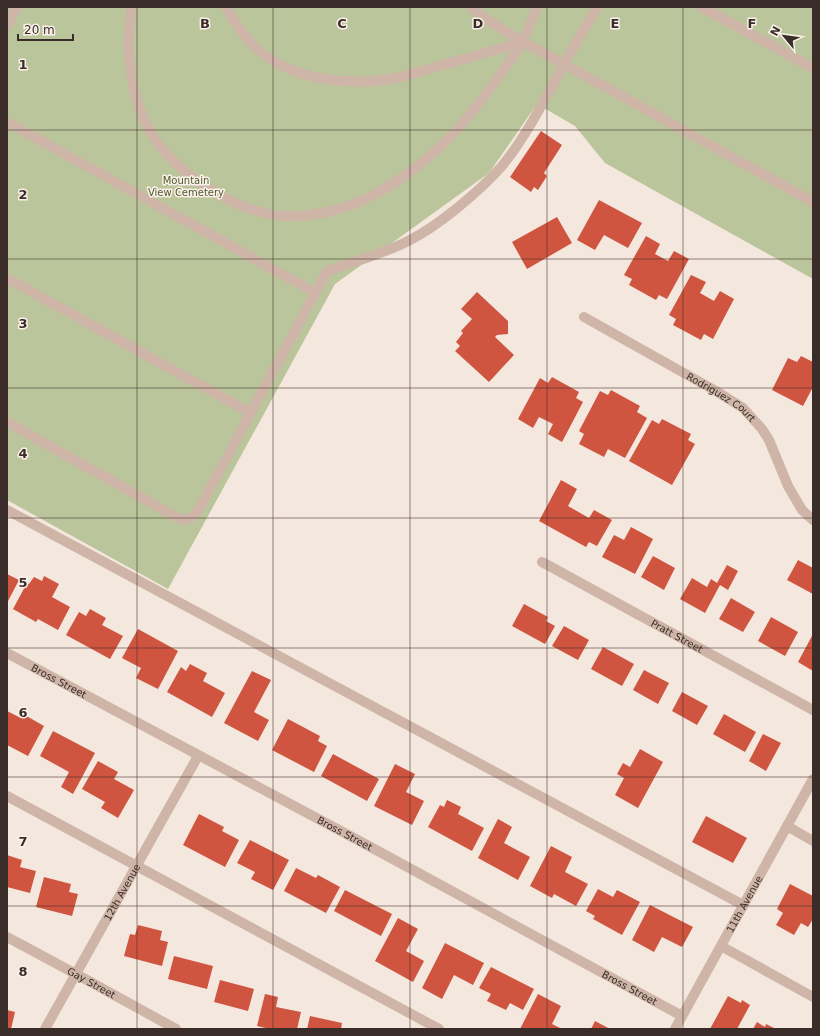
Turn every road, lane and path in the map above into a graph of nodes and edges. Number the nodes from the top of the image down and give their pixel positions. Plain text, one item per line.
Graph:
1 (17, 7) edge
2 (132, 7) edge
3 (226, 7) edge
4 (471, 7) edge
5 (537, 7) edge
6 (597, 7) edge
7 (701, 7) edge
8 (7, 26) edge
9 (523, 42) junction
10 (564, 64) junction
11 (813, 68) edge
12 (7, 122) edge
13 (813, 202) edge
14 (7, 278) edge
15 (316, 293) junction
16 (584, 317) dead end
17 (251, 413) junction
18 (7, 422) edge
19 (7, 510) edge
20 (813, 520) edge
21 (542, 562) dead end
22 (7, 653) edge
23 (813, 710) edge
24 (198, 756) junction
25 (813, 779) edge
26 (7, 796) edge
27 (787, 826) junction
28 (813, 841) edge
29 (136, 866) junction
30 (743, 905) junction
31 (7, 937) edge
32 (721, 946) junction
33 (76, 974) junction
34 (813, 997) edge
35 (682, 1016) junction
36 (45, 1029) edge
37 (176, 1029) edge
38 (439, 1029) edge
39 (675, 1029) edge

1 - 8 street
2 - 9 street
3 - 9 street
4 - 9 street
5 - 9 street
6 - 10 street
7 - 11 street
9 - 10 street
10 - 13 street
10 - 15 street
12 - 15 street
14 - 17 street
15 - 17 street
16 - 20 street, Rodriguez Court
17 - 18 street
19 - 30 street
21 - 23 street, Pratt Street
22 - 24 street, Bross Street
24 - 29 street, 12th Avenue
24 - 35 street, Bross Street
25 - 27 street, 11th Avenue
26 - 29 street
27 - 28 street
27 - 30 street, 11th Avenue
29 - 33 street, 12th Avenue
29 - 38 street
30 - 32 street, 11th Avenue
31 - 33 street, Gay Street
32 - 34 street
32 - 35 street, 11th Avenue
33 - 36 street, 12th Avenue
33 - 37 street, Gay Street
35 - 39 street, 11th Avenue

